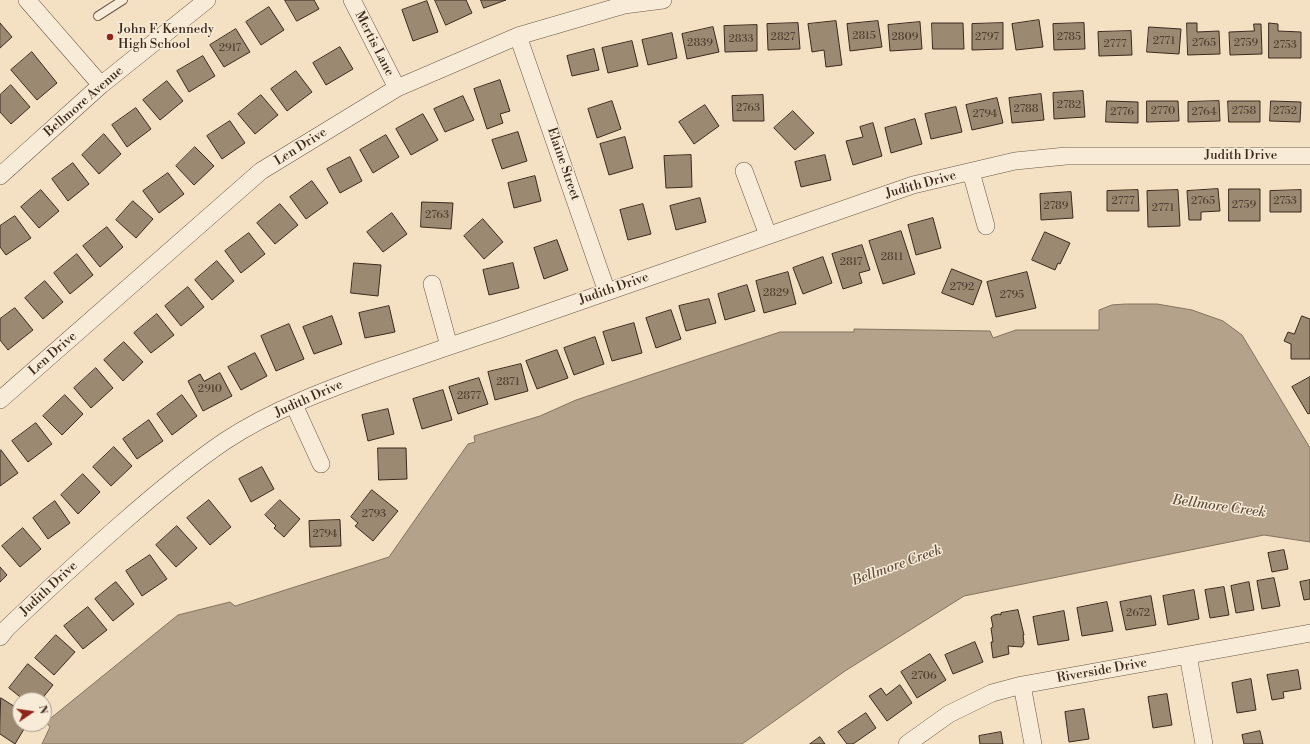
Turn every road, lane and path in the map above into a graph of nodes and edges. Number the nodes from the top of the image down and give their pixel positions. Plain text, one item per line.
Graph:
1 (27, 0) edge
2 (123, 0) edge
3 (207, 0) edge
4 (352, 0) edge
5 (663, 0) edge
6 (98, 16) dead end
7 (518, 36) junction
8 (101, 85) junction
9 (397, 88) junction
10 (1310, 156) edge
11 (744, 172) dead end
12 (971, 172) junction
13 (0, 176) edge
14 (986, 226) dead end
15 (768, 235) junction
16 (432, 284) dead end
17 (607, 292) junction
18 (449, 346) junction
19 (0, 400) edge
20 (294, 405) junction
21 (321, 464) dead end
22 (1310, 633) edge
23 (0, 637) edge
24 (1188, 655) junction
25 (1022, 685) junction
26 (907, 744) edge
27 (1033, 744) edge
28 (1204, 744) edge

1 - 8 street
2 - 6 lane
3 - 8 street, Bellmore Avenue
4 - 9 street, Mertis Lane
5 - 7 street, Len Drive
7 - 9 street, Len Drive
7 - 17 street, Elaine Street
8 - 13 street, Bellmore Avenue
9 - 19 street, Len Drive
10 - 12 street, Judith Drive
11 - 15 street
12 - 14 street
12 - 15 street, Judith Drive
15 - 17 street, Judith Drive
16 - 18 street
17 - 18 street, Judith Drive
18 - 20 street, Judith Drive
20 - 21 street
20 - 23 street, Judith Drive
22 - 24 street, Riverside Drive
24 - 25 street, Riverside Drive
24 - 28 street
25 - 26 street, Riverside Drive
25 - 27 street

